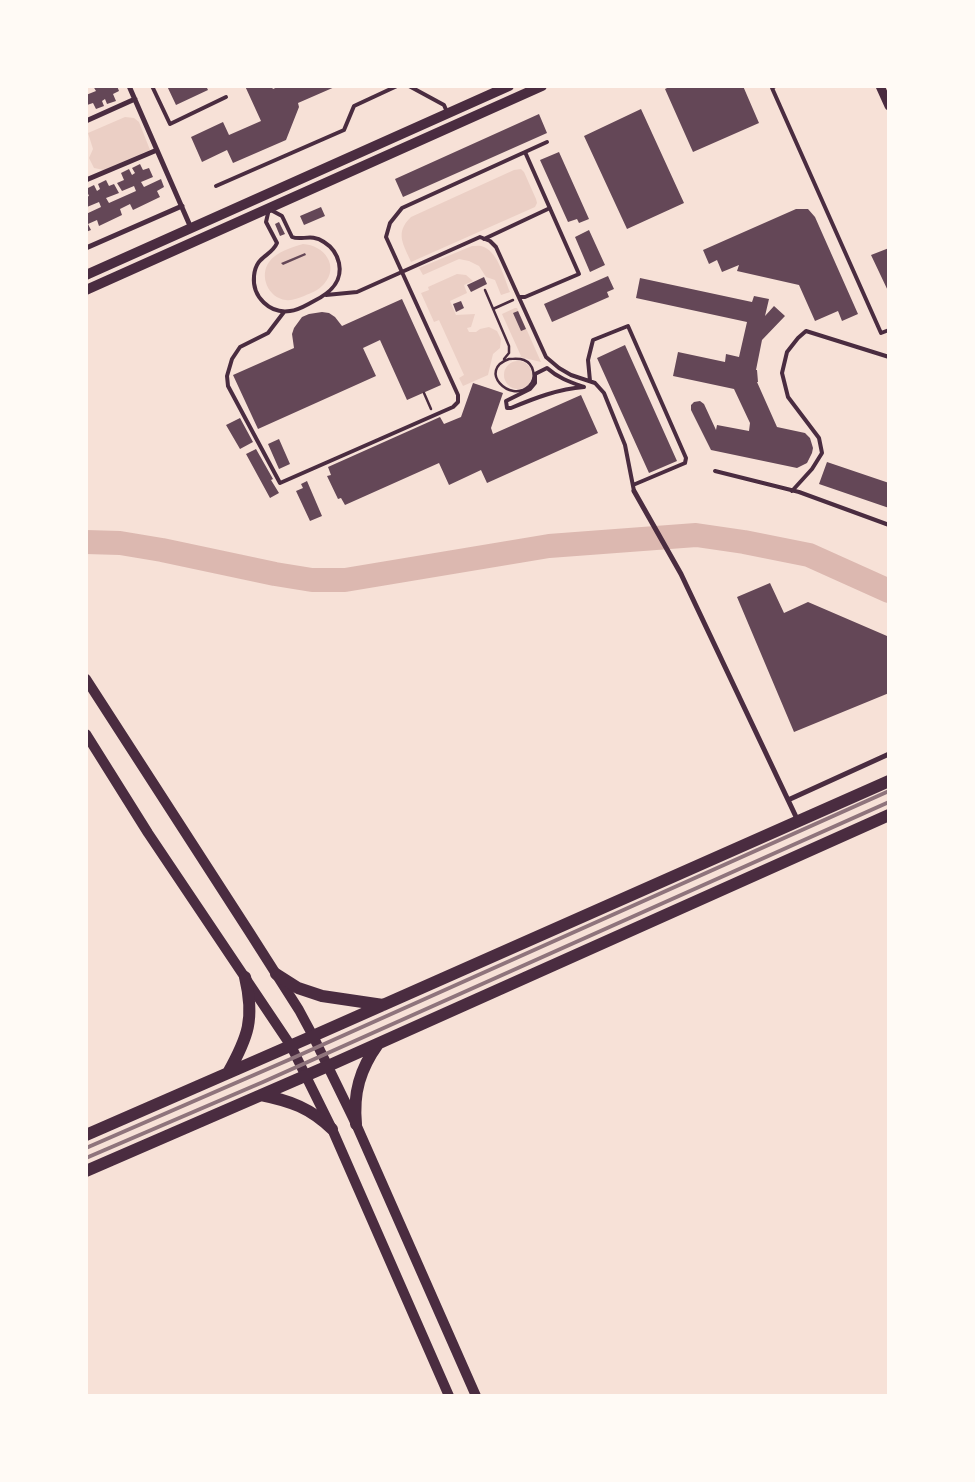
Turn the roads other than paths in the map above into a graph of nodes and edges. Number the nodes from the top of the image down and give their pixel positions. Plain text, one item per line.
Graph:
1 (129, 86) edge
2 (152, 86) edge
3 (397, 86) edge
4 (409, 86) edge
5 (509, 86) edge
6 (542, 86) edge
7 (775, 86) edge
8 (880, 86) edge
9 (226, 97) dead end
10 (135, 100) junction
11 (889, 106) edge
12 (448, 114) junction
13 (86, 120) edge
14 (547, 142) dead end
15 (157, 150) junction
16 (525, 152) junction
17 (86, 180) edge
18 (216, 186) dead end
19 (182, 206) junction
20 (268, 208) junction
21 (550, 208) junction
22 (192, 228) junction
23 (484, 239) junction
24 (86, 248) edge
25 (402, 272) junction
26 (86, 275) edge
27 (86, 290) edge
28 (326, 296) junction
29 (519, 297) junction
30 (284, 312) junction
31 (889, 330) edge
32 (889, 357) edge
33 (547, 368) joint
34 (590, 381) junction
35 (715, 471) dead end
36 (634, 488) junction
37 (792, 491) junction
38 (889, 525) edge
39 (86, 679) edge
40 (86, 734) edge
41 (889, 754) edge
42 (889, 781) edge
43 (788, 800) junction
44 (889, 815) edge
45 (799, 821) junction
46 (276, 974) junction
47 (246, 977) junction
48 (383, 1005) junction
49 (313, 1036) junction
50 (379, 1043) junction
51 (291, 1046) junction
52 (328, 1066) junction
53 (228, 1073) junction
54 (306, 1075) junction
55 (261, 1095) junction
56 (356, 1124) junction
57 (332, 1130) junction
58 (86, 1134) edge
59 (86, 1171) edge
60 (449, 1396) edge
61 (476, 1396) edge

1 - 10 street
2 - 9 lane
3 - 18 lane
4 - 12 lane
5 - 12 main road
6 - 20 main road
7 - 31 lane
8 - 11 street
10 - 13 street
10 - 15 street
12 - 22 main road
14 - 16 lane
15 - 17 street
15 - 19 street
16 - 21 lane
16 - 25 lane
19 - 22 street
19 - 24 street
20 - 27 main road
20 - 28 lane
20 - 30 lane
21 - 23 lane
21 - 29 lane
22 - 26 main road
23 - 25 lane
23 - 29 lane
25 - 28 lane
25 - 30 lane
28 - 30 lane
29 - 34 lane
32 - 37 lane
33 - 33 lane
34 - 36 lane
34 - 36 lane
35 - 37 lane
36 - 43 street
37 - 38 lane
39 - 46 main road
40 - 47 main road
41 - 43 street
42 - 45 main road
43 - 45 street
44 - 50 main road
45 - 48 main road
46 - 48 main road
46 - 49 main road
47 - 51 main road
47 - 53 main road
48 - 49 main road
49 - 51 main road
49 - 52 main road
50 - 52 main road
50 - 56 main road
51 - 53 main road
51 - 54 main road
52 - 54 main road
52 - 56 main road
53 - 58 main road
54 - 55 main road
54 - 57 main road
55 - 57 main road
55 - 59 main road
56 - 61 main road
57 - 60 main road

